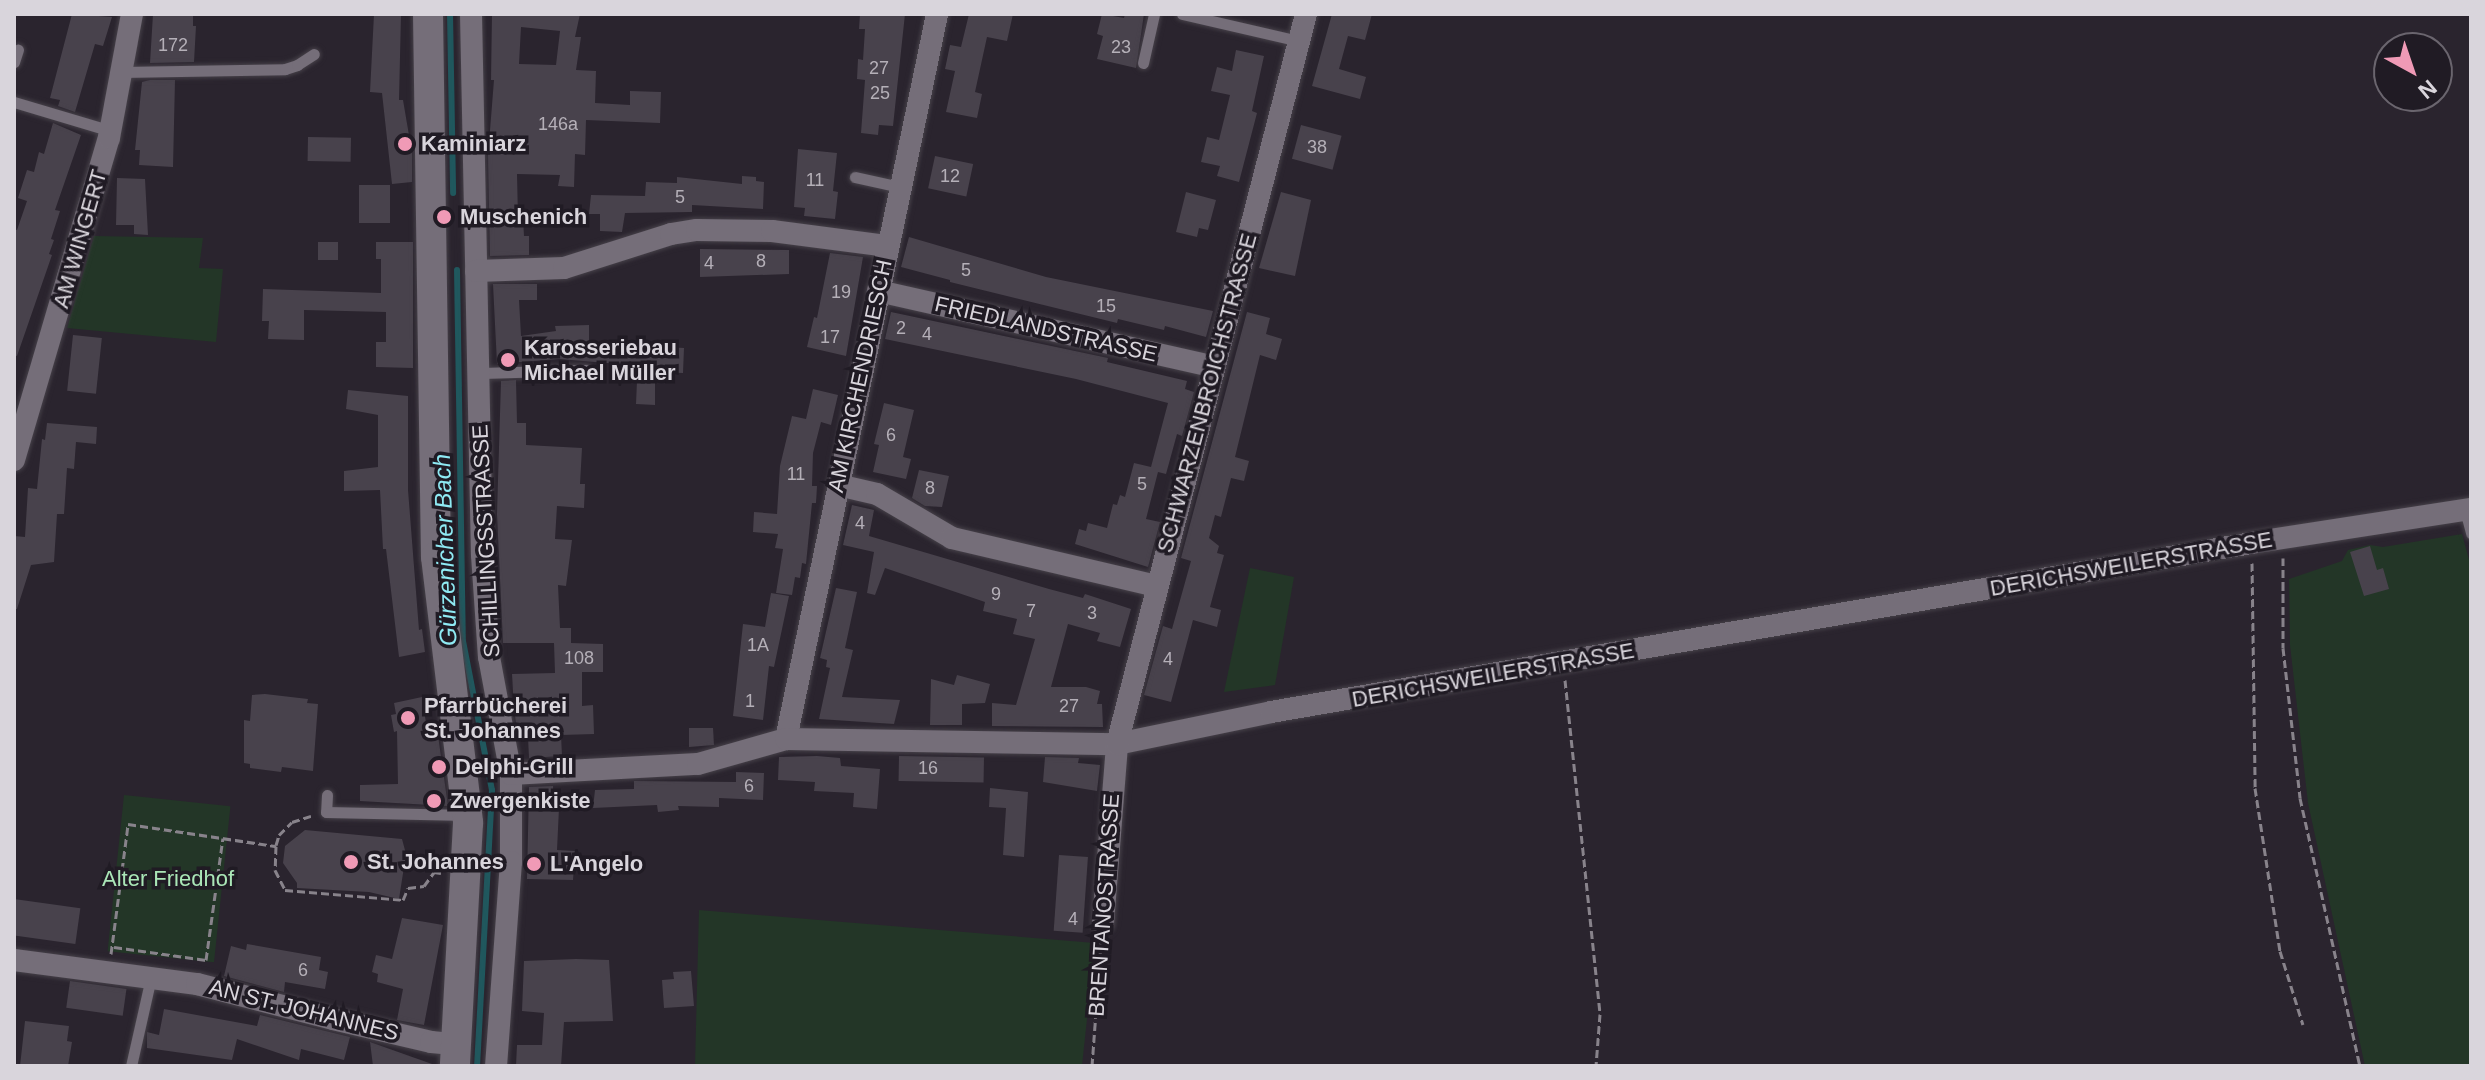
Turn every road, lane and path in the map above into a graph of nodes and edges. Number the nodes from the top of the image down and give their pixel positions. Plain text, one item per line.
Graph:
1 (132, 14) edge
2 (428, 14) edge
3 (471, 14) edge
4 (937, 14) edge
5 (1154, 14) edge
6 (1182, 14) edge
7 (1306, 14) edge
8 (1299, 41) junction
9 (314, 54) dead end
10 (1143, 63) dead end
11 (121, 72) junction
12 (14, 102) edge
13 (111, 131) junction
14 (855, 177) dead end
15 (900, 187) junction
16 (888, 246) junction
17 (476, 271) junction
18 (878, 291) junction
19 (1214, 367) junction
20 (586, 370) dead end
21 (479, 373) junction
22 (14, 460) edge
23 (838, 485) junction
24 (2468, 510) edge
25 (2471, 533) edge
26 (2284, 538) junction
27 (2251, 543) junction
28 (1157, 586) junction
29 (1563, 663) junction
30 (786, 739) junction
31 (1117, 744) junction
32 (511, 774) junction
33 (327, 795) dead end
34 (326, 812) junction
35 (468, 815) junction
36 (223, 838) junction
37 (276, 846) junction
38 (468, 875) junction
39 (1103, 923) joint
40 (112, 946) junction
41 (14, 960) edge
42 (109, 970) junction
43 (152, 977) junction
44 (2303, 1025) dead end
45 (456, 1055) edge
46 (131, 1066) edge
47 (496, 1066) edge
48 (1092, 1066) edge
49 (1596, 1066) edge
50 (2360, 1066) edge

1 - 11 street, AM WINGERT
2 - 35 main road, SCHILLINGSSTRASSE
3 - 17 street, SCHILLINGSSTRASSE
4 - 15 street, AM KIRCHENDRIESCH
5 - 10 lane
6 - 8 lane
7 - 8 street, SCHWARZENBROICHSTRASSE
8 - 19 street, SCHWARZENBROICHSTRASSE
9 - 11 lane
11 - 13 street, AM WINGERT
12 - 13 lane
13 - 22 street, AM WINGERT
14 - 15 lane
15 - 16 street, AM KIRCHENDRIESCH
16 - 17 street
16 - 18 street, AM KIRCHENDRIESCH
17 - 21 street, SCHILLINGSSTRASSE
18 - 19 street, FRIEDLANDSTRASSE
18 - 23 street, AM KIRCHENDRIESCH
19 - 28 street, SCHWARZENBROICHSTRASSE
20 - 21 lane
21 - 32 street, SCHILLINGSSTRASSE
23 - 28 street
23 - 30 street, AM KIRCHENDRIESCH
24 - 25 lane
24 - 26 street, DERICHSWEILERSTRASSE
26 - 27 street, DERICHSWEILERSTRASSE
26 - 50 path
27 - 29 street, DERICHSWEILERSTRASSE
27 - 44 path
28 - 31 street, SCHWARZENBROICHSTRASSE
29 - 31 street, DERICHSWEILERSTRASSE
29 - 49 path
30 - 31 street, DERICHSWEILERSTRASSE
30 - 32 street, DERICHSWEILERSTRASSE
31 - 39 street, BRENTANOSTRASSE
32 - 47 street, SCHILLINGSSTRASSE
33 - 34 lane
34 - 35 lane
34 - 37 path
35 - 38 main road, SCHILLINGSSTRASSE
36 - 37 path
36 - 40 path
36 - 40 path
37 - 38 path
38 - 45 main road, SCHILLINGSSTRASSE
39 - 48 path, BRENTANOSTRASSE
40 - 42 path
41 - 42 street, AN ST. JOHANNES
42 - 43 street, AN ST. JOHANNES
43 - 45 street, AN ST. JOHANNES
43 - 46 lane

